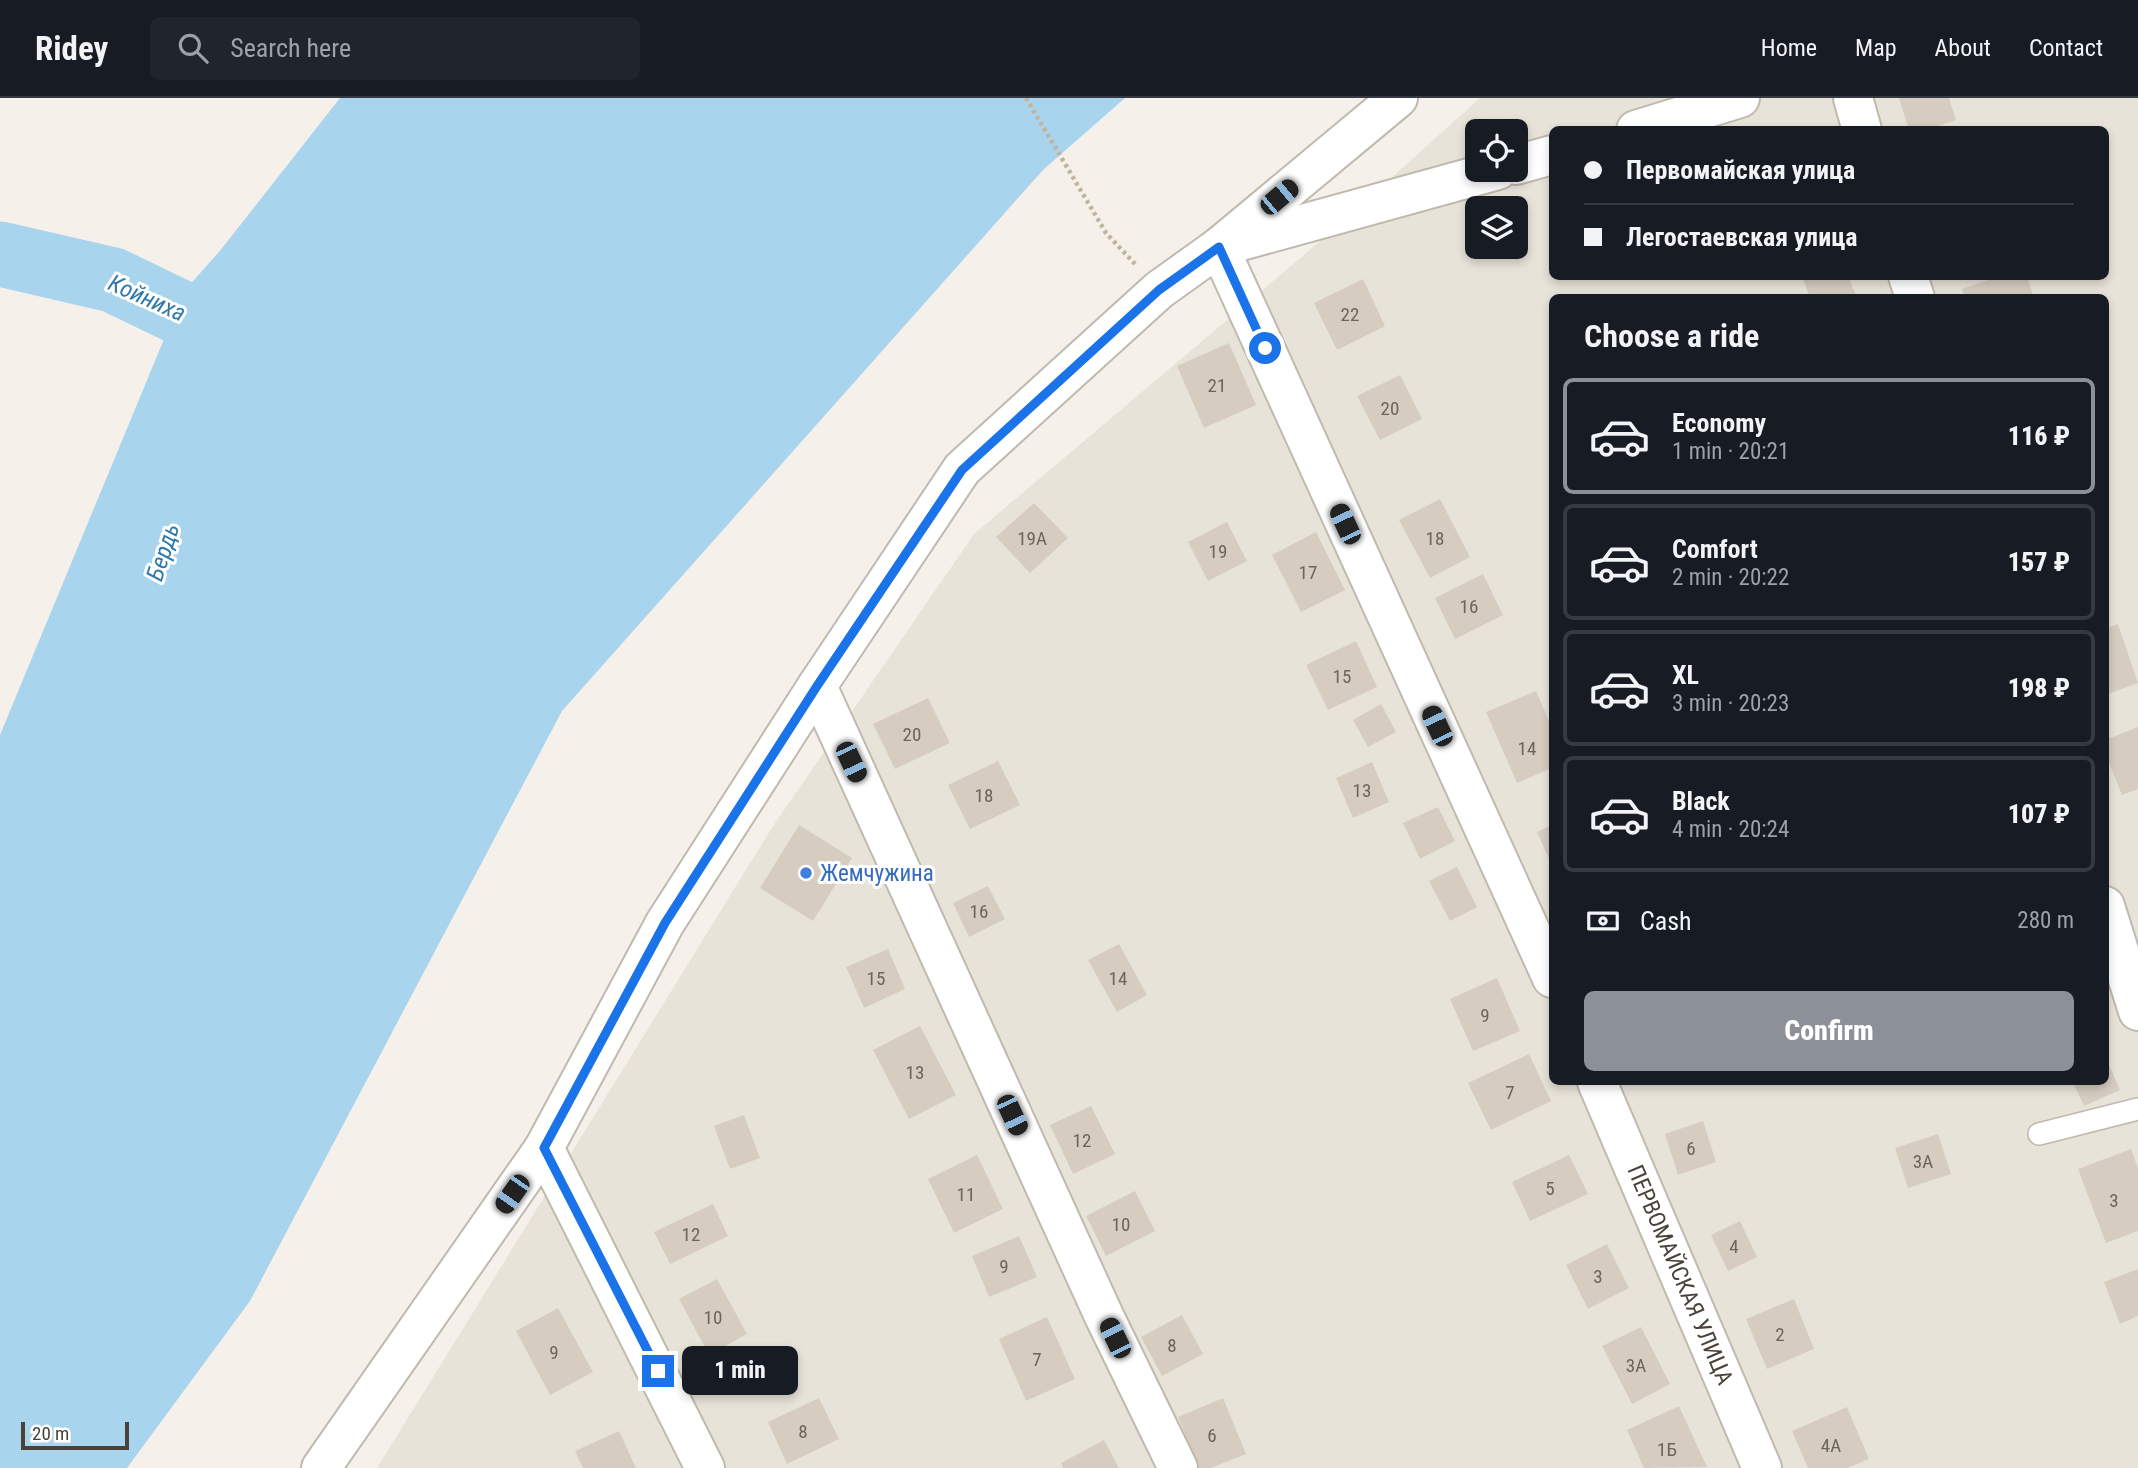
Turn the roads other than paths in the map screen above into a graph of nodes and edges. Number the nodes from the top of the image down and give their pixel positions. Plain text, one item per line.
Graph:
1 (1398, 98) edge
2 (1740, 98) edge
3 (1853, 98) edge
4 (1649, 126) edge
5 (1861, 126) edge
6 (1549, 156) edge
7 (1528, 162) edge
8 (1465, 179) edge
9 (1219, 247) junction
10 (817, 686) junction
11 (2109, 919) edge
12 (1549, 971) edge
13 (2138, 1012) edge
14 (1598, 1085) edge
15 (2138, 1109) edge
16 (2039, 1134) dead end
17 (544, 1148) junction
18 (321, 1468) edge
19 (705, 1468) edge
20 (1178, 1468) edge
21 (1762, 1468) edge

1 - 9 street
2 - 4 street
3 - 5 street
6 - 7 street
8 - 9 street
9 - 10 street
9 - 12 street
10 - 17 street
10 - 20 street
11 - 13 street
14 - 21 street, ПЕРВОМАЙСКАЯ УЛИЦА
15 - 16 lane
17 - 18 street
17 - 19 street

